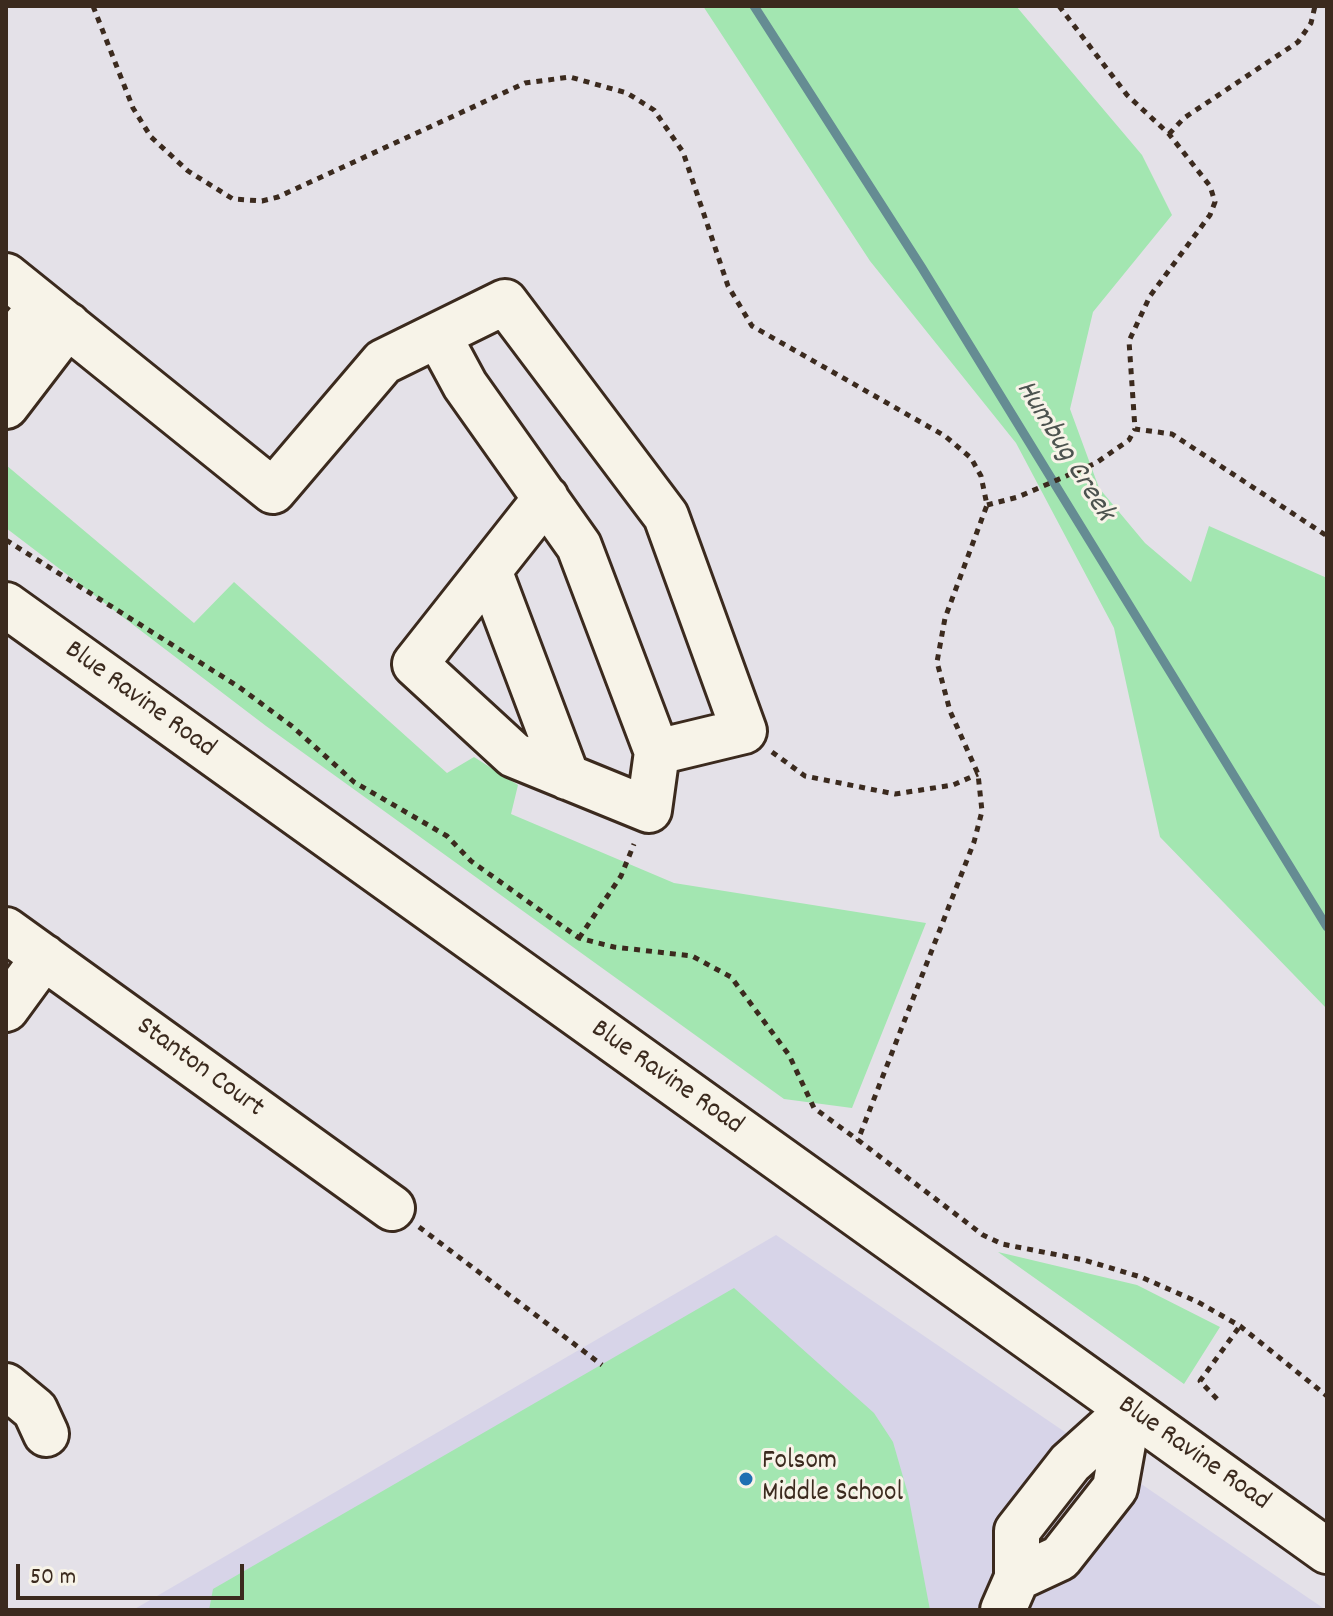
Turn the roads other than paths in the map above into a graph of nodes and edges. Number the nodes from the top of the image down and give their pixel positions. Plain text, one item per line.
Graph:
1 (6, 276) edge
2 (55, 315) junction
3 (438, 335) junction
4 (6, 349) edge
5 (6, 406) edge
6 (546, 498) junction
7 (489, 570) junction
8 (6, 605) edge
9 (657, 752) junction
10 (567, 777) junction
11 (6, 930) edge
12 (44, 957) junction
13 (6, 1009) edge
14 (392, 1208) road end
15 (6, 1386) edge
16 (1129, 1410) junction
17 (46, 1434) dead end
18 (1327, 1551) edge
19 (1018, 1597) edge

1 - 2 main road
2 - 3 main road
2 - 4 main road
2 - 5 main road
3 - 6 main road
3 - 9 main road
6 - 7 main road
6 - 9 main road
7 - 10 main road
7 - 10 main road
8 - 16 main road, Blue Ravine Road
9 - 10 main road
11 - 12 main road, Stanton Court
12 - 13 main road
12 - 14 main road, Stanton Court
15 - 17 main road
16 - 18 main road, Blue Ravine Road
16 - 19 main road

